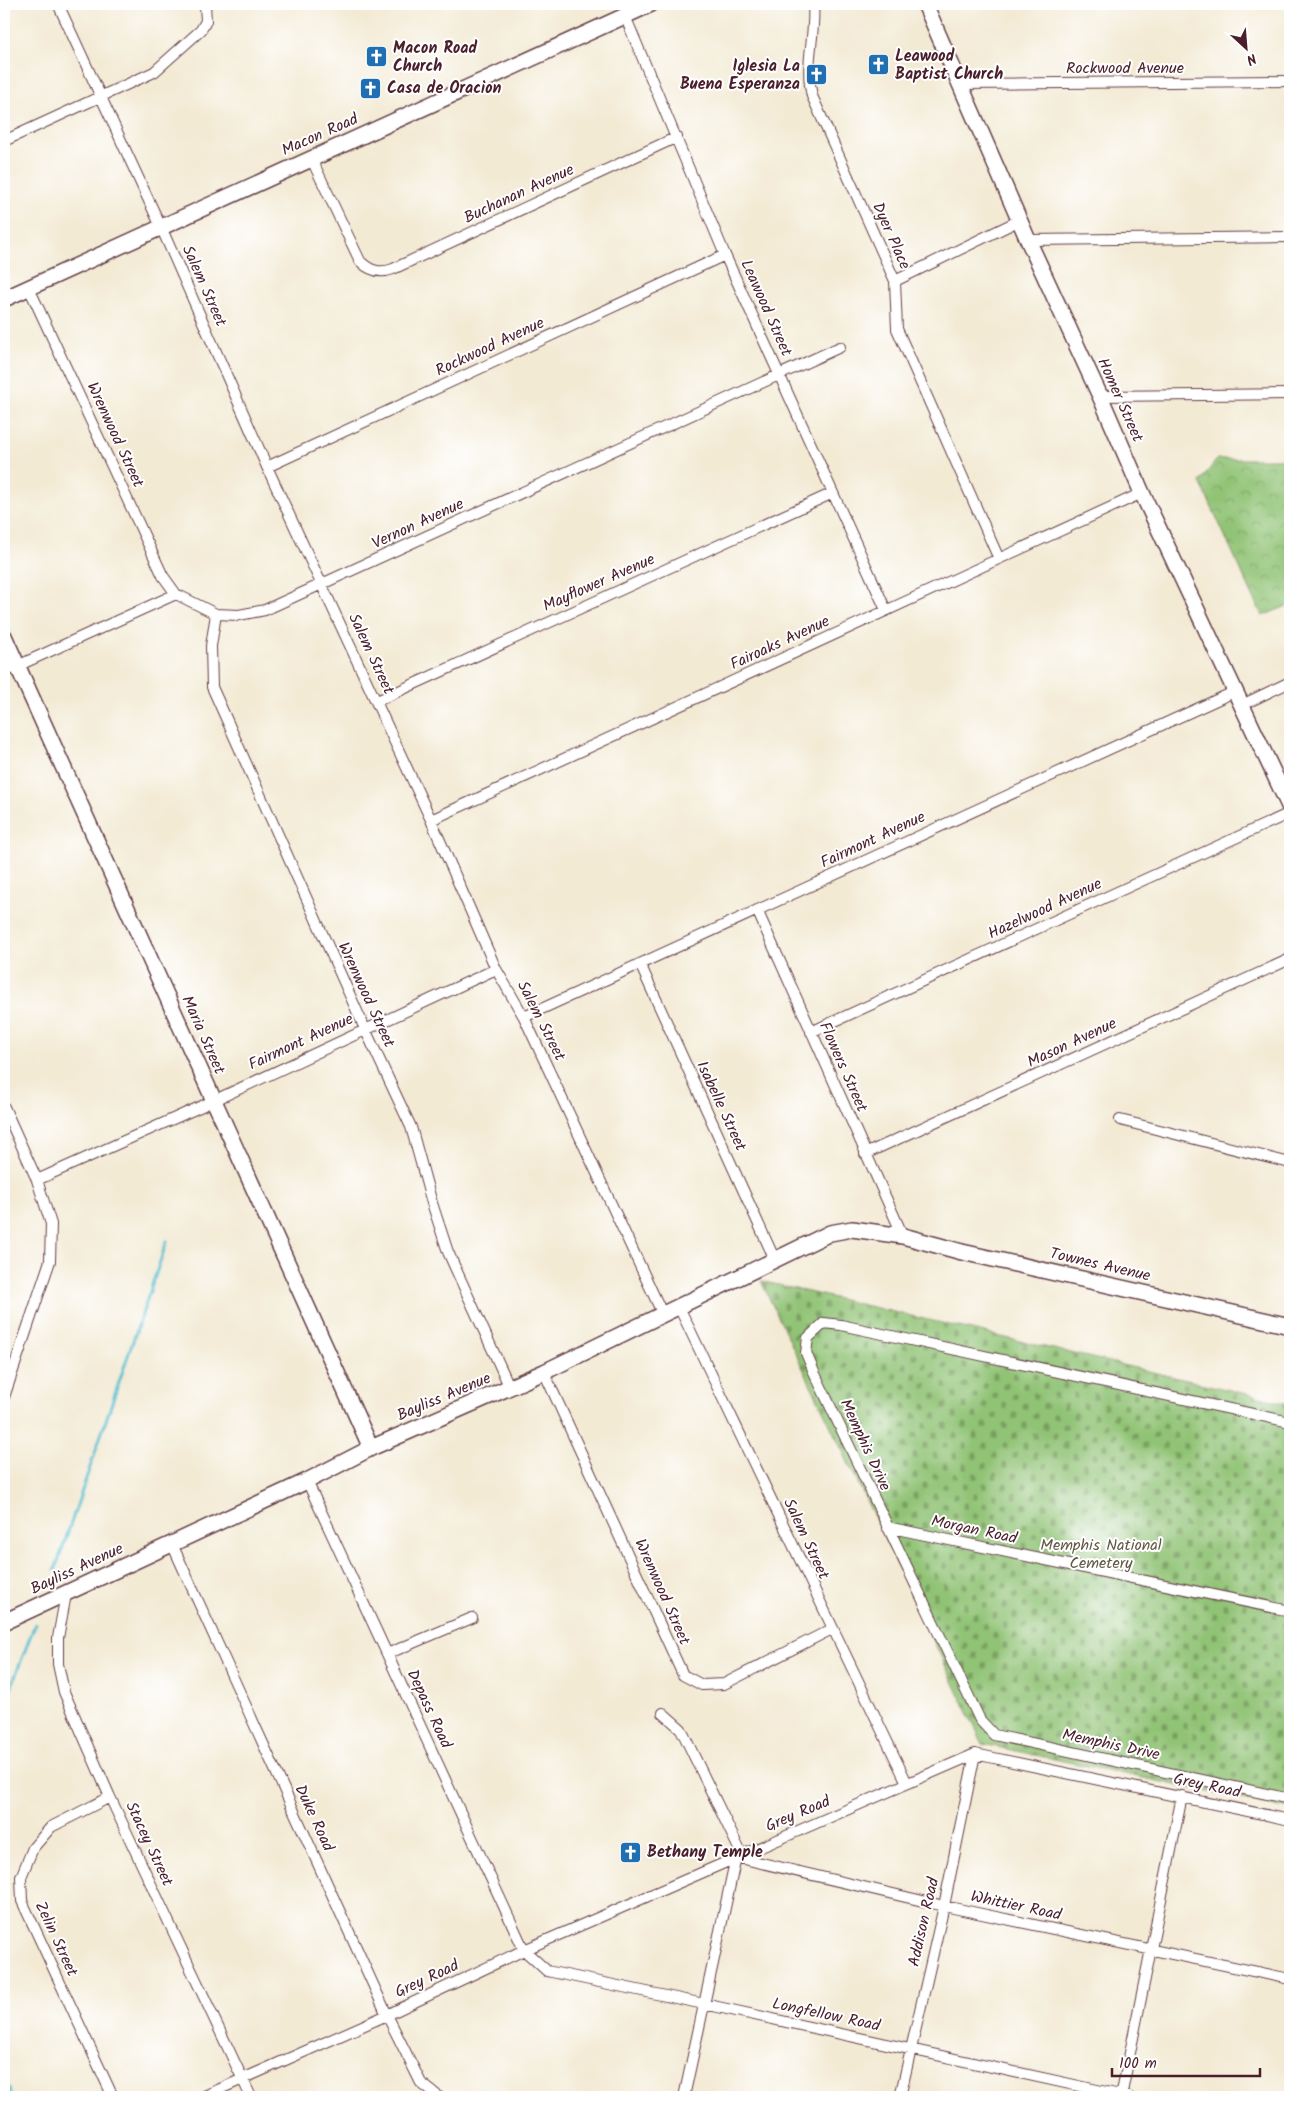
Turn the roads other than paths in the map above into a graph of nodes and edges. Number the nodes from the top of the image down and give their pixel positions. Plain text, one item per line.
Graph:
1 (58, 4) edge
2 (205, 4) edge
3 (651, 4) edge
4 (813, 4) edge
5 (925, 4) edge
6 (625, 16) junction
7 (1290, 81) edge
8 (960, 84) junction
9 (100, 97) junction
10 (677, 137) junction
11 (4, 141) edge
12 (311, 158) junction
13 (1020, 220) junction
14 (161, 227) junction
15 (1290, 237) edge
16 (1028, 240) junction
17 (725, 254) junction
18 (895, 281) junction
19 (29, 288) junction
20 (4, 300) edge
21 (840, 347) dead end
22 (780, 375) junction
23 (1290, 394) edge
24 (1100, 396) junction
25 (268, 467) junction
26 (833, 493) junction
27 (1142, 493) junction
28 (999, 559) junction
29 (322, 584) junction
30 (176, 594) junction
31 (886, 610) junction
32 (216, 614) junction
33 (4, 636) edge
34 (11, 669) edge
35 (1290, 682) edge
36 (1239, 698) junction
37 (376, 701) junction
38 (1290, 808) edge
39 (1290, 813) edge
40 (431, 820) junction
41 (756, 910) junction
42 (1290, 959) edge
43 (640, 964) junction
44 (496, 968) junction
45 (524, 1017) junction
46 (365, 1029) junction
47 (811, 1032) junction
48 (213, 1101) junction
49 (4, 1107) edge
50 (1120, 1120) dead end
51 (865, 1154) junction
52 (1290, 1163) edge
53 (37, 1180) junction
54 (903, 1236) junction
55 (775, 1260) junction
56 (680, 1306) junction
57 (663, 1314) junction
58 (1290, 1326) edge
59 (544, 1372) junction
60 (510, 1388) junction
61 (4, 1398) edge
62 (1290, 1422) edge
63 (371, 1448) junction
64 (307, 1480) junction
65 (887, 1527) junction
66 (172, 1544) junction
67 (66, 1594) junction
68 (1290, 1611) edge
69 (472, 1618) dead end
70 (4, 1622) edge
71 (832, 1629) junction
72 (387, 1654) junction
73 (663, 1714) dead end
74 (975, 1754) junction
75 (907, 1783) junction
76 (1182, 1796) junction
77 (110, 1797) junction
78 (1290, 1799) edge
79 (1290, 1820) edge
80 (739, 1856) junction
81 (944, 1906) junction
82 (524, 1950) junction
83 (1151, 1950) junction
84 (1290, 1979) edge
85 (704, 2004) junction
86 (387, 2014) junction
87 (910, 2049) junction
88 (243, 2079) junction
89 (113, 2097) edge
90 (202, 2097) edge
91 (252, 2097) edge
92 (439, 2097) edge
93 (684, 2097) edge
94 (900, 2097) edge
95 (1124, 2097) edge

1 - 9 street, Salem Street
2 - 9 street
3 - 6 street, Macon Road
4 - 18 street, Dyer Place
5 - 8 street, Homer Street
6 - 10 street, Leawood Street
6 - 12 street, Macon Road
7 - 8 street, Rockwood Avenue
8 - 13 street, Homer Street
9 - 11 street
9 - 14 street, Salem Street
10 - 12 street, Buchanan Avenue
10 - 17 street, Leawood Street
12 - 14 street, Macon Road
13 - 16 street, Homer Street
13 - 18 street
14 - 19 street, Macon Road
14 - 25 street, Salem Street
15 - 16 street
16 - 24 street, Homer Street
17 - 22 street, Leawood Street
17 - 25 street, Rockwood Avenue
18 - 28 street, Dyer Place
19 - 20 street, Macon Road
19 - 30 street, Wrenwood Street
21 - 22 street, Vernon Avenue
22 - 26 street, Leawood Street
22 - 29 street, Vernon Avenue
23 - 24 street
24 - 27 street, Homer Street
25 - 29 street, Salem Street
26 - 31 street, Leawood Street
26 - 37 street, Mayflower Avenue
27 - 28 street, Fairoaks Avenue
27 - 36 street, Homer Street
28 - 31 street, Fairoaks Avenue
29 - 32 street, Vernon Avenue
29 - 37 street, Salem Street
30 - 32 street, Vernon Avenue
30 - 34 street
31 - 40 street, Fairoaks Avenue
32 - 46 street, Wrenwood Street
33 - 34 street, Maria Street
34 - 48 street, Maria Street
35 - 36 street, Fairmont Avenue
36 - 38 street, Homer Street
36 - 41 street, Fairmont Avenue
37 - 40 street, Salem Street
39 - 47 street, Hazelwood Avenue
40 - 44 street, Salem Street
41 - 43 street, Fairmont Avenue
41 - 47 street, Flowers Street
42 - 51 street, Mason Avenue
43 - 45 street, Fairmont Avenue
43 - 55 street, Isabelle Street
44 - 45 street, Salem Street
44 - 46 street, Fairmont Avenue
45 - 57 street, Salem Street
46 - 48 street, Fairmont Avenue
46 - 60 street, Wrenwood Street
47 - 51 street, Flowers Street
48 - 53 street, Fairmont Avenue
48 - 63 street, Maria Street
49 - 53 street
50 - 52 street
51 - 54 street, Flowers Street
53 - 61 street
54 - 55 street, Bayliss Avenue
54 - 58 street, Townes Avenue
55 - 56 street, Bayliss Avenue
56 - 57 street, Bayliss Avenue
56 - 71 street, Salem Street
57 - 59 street, Bayliss Avenue
59 - 60 street, Bayliss Avenue
59 - 71 street, Wrenwood Street
60 - 63 street, Bayliss Avenue
62 - 65 street, Memphis Drive
63 - 64 street, Bayliss Avenue
64 - 66 street, Bayliss Avenue
64 - 72 street, Depass Road
65 - 68 street, Morgan Road
65 - 78 street, Memphis Drive
66 - 67 street, Bayliss Avenue
66 - 86 street, Duke Road
67 - 70 street, Bayliss Avenue
67 - 77 street, Stacey Street
69 - 72 street
71 - 75 street, Salem Street
72 - 82 street, Depass Road
73 - 80 street
74 - 75 street, Grey Road
74 - 76 street, Grey Road
74 - 81 street, Addison Road
75 - 80 street, Grey Road
76 - 79 street, Grey Road
76 - 83 street
77 - 88 street, Stacey Street
77 - 89 street, Zelin Street
80 - 81 street, Whittier Road
80 - 82 street, Grey Road
80 - 85 street
81 - 83 street, Whittier Road
81 - 87 street, Addison Road
82 - 85 street, Longfellow Road
82 - 86 street, Grey Road
83 - 84 street, Whittier Road
83 - 95 street
85 - 87 street, Longfellow Road
85 - 93 street
86 - 88 street, Grey Road
86 - 92 street, Duke Road
87 - 94 street, Addison Road
87 - 95 street, Longfellow Road
88 - 90 street, Grey Road
88 - 91 street, Stacey Street

